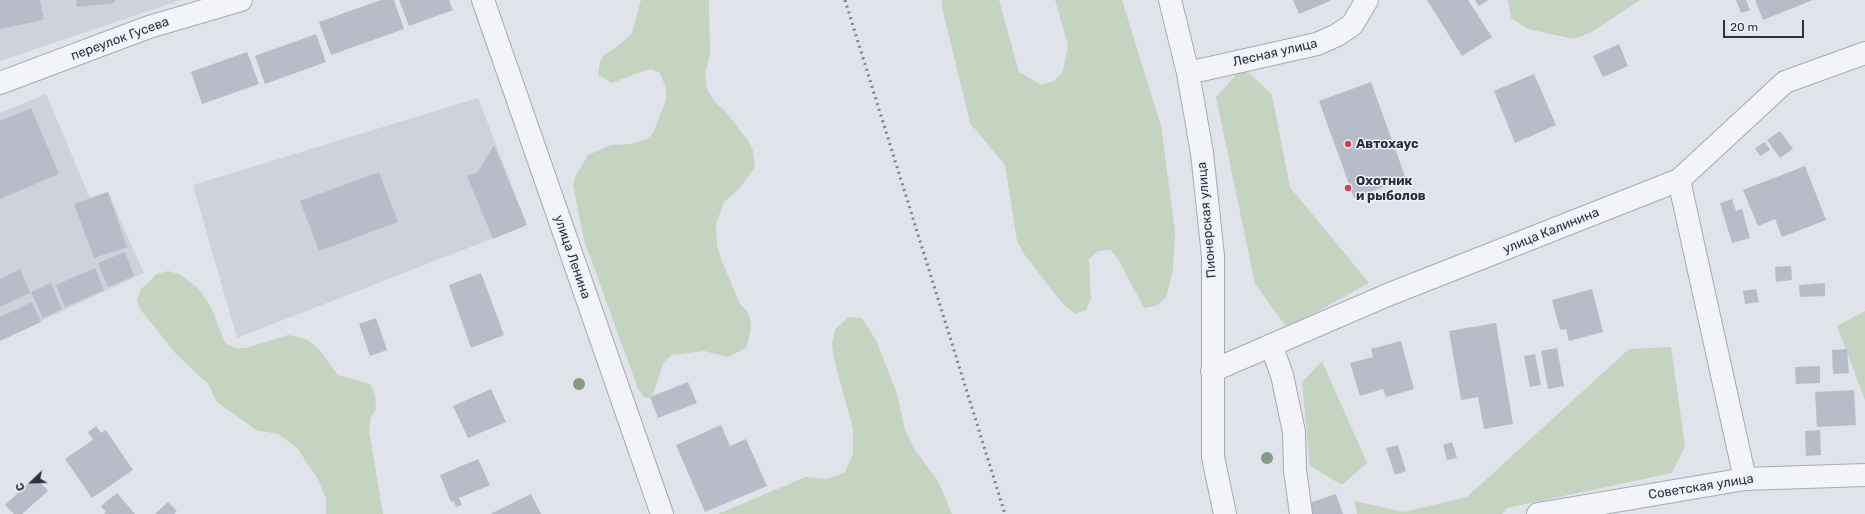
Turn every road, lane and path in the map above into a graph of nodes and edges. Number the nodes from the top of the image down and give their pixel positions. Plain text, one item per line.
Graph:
1 (241, 0) edge
2 (482, 0) edge
3 (1170, 0) edge
4 (1367, 0) edge
5 (1865, 53) edge
6 (1188, 73) junction
7 (0, 83) edge
8 (1679, 180) junction
9 (1271, 345) junction
10 (1212, 371) junction
11 (1865, 474) edge
12 (1745, 479) junction
13 (662, 514) edge
14 (1225, 514) edge
15 (1301, 514) edge
16 (1538, 514) edge

1 - 7 street, переулок Гусева
2 - 13 street, улица Ленина
3 - 6 street, Пионерская улица
4 - 6 street, Лесная улица
5 - 8 street, улица Калинина
6 - 10 street, Пионерская улица
8 - 9 street, улица Калинина
8 - 12 street
9 - 10 street, улица Калинина
9 - 15 street
10 - 14 street, Пионерская улица
11 - 12 street, Советская улица
12 - 16 street, Советская улица

